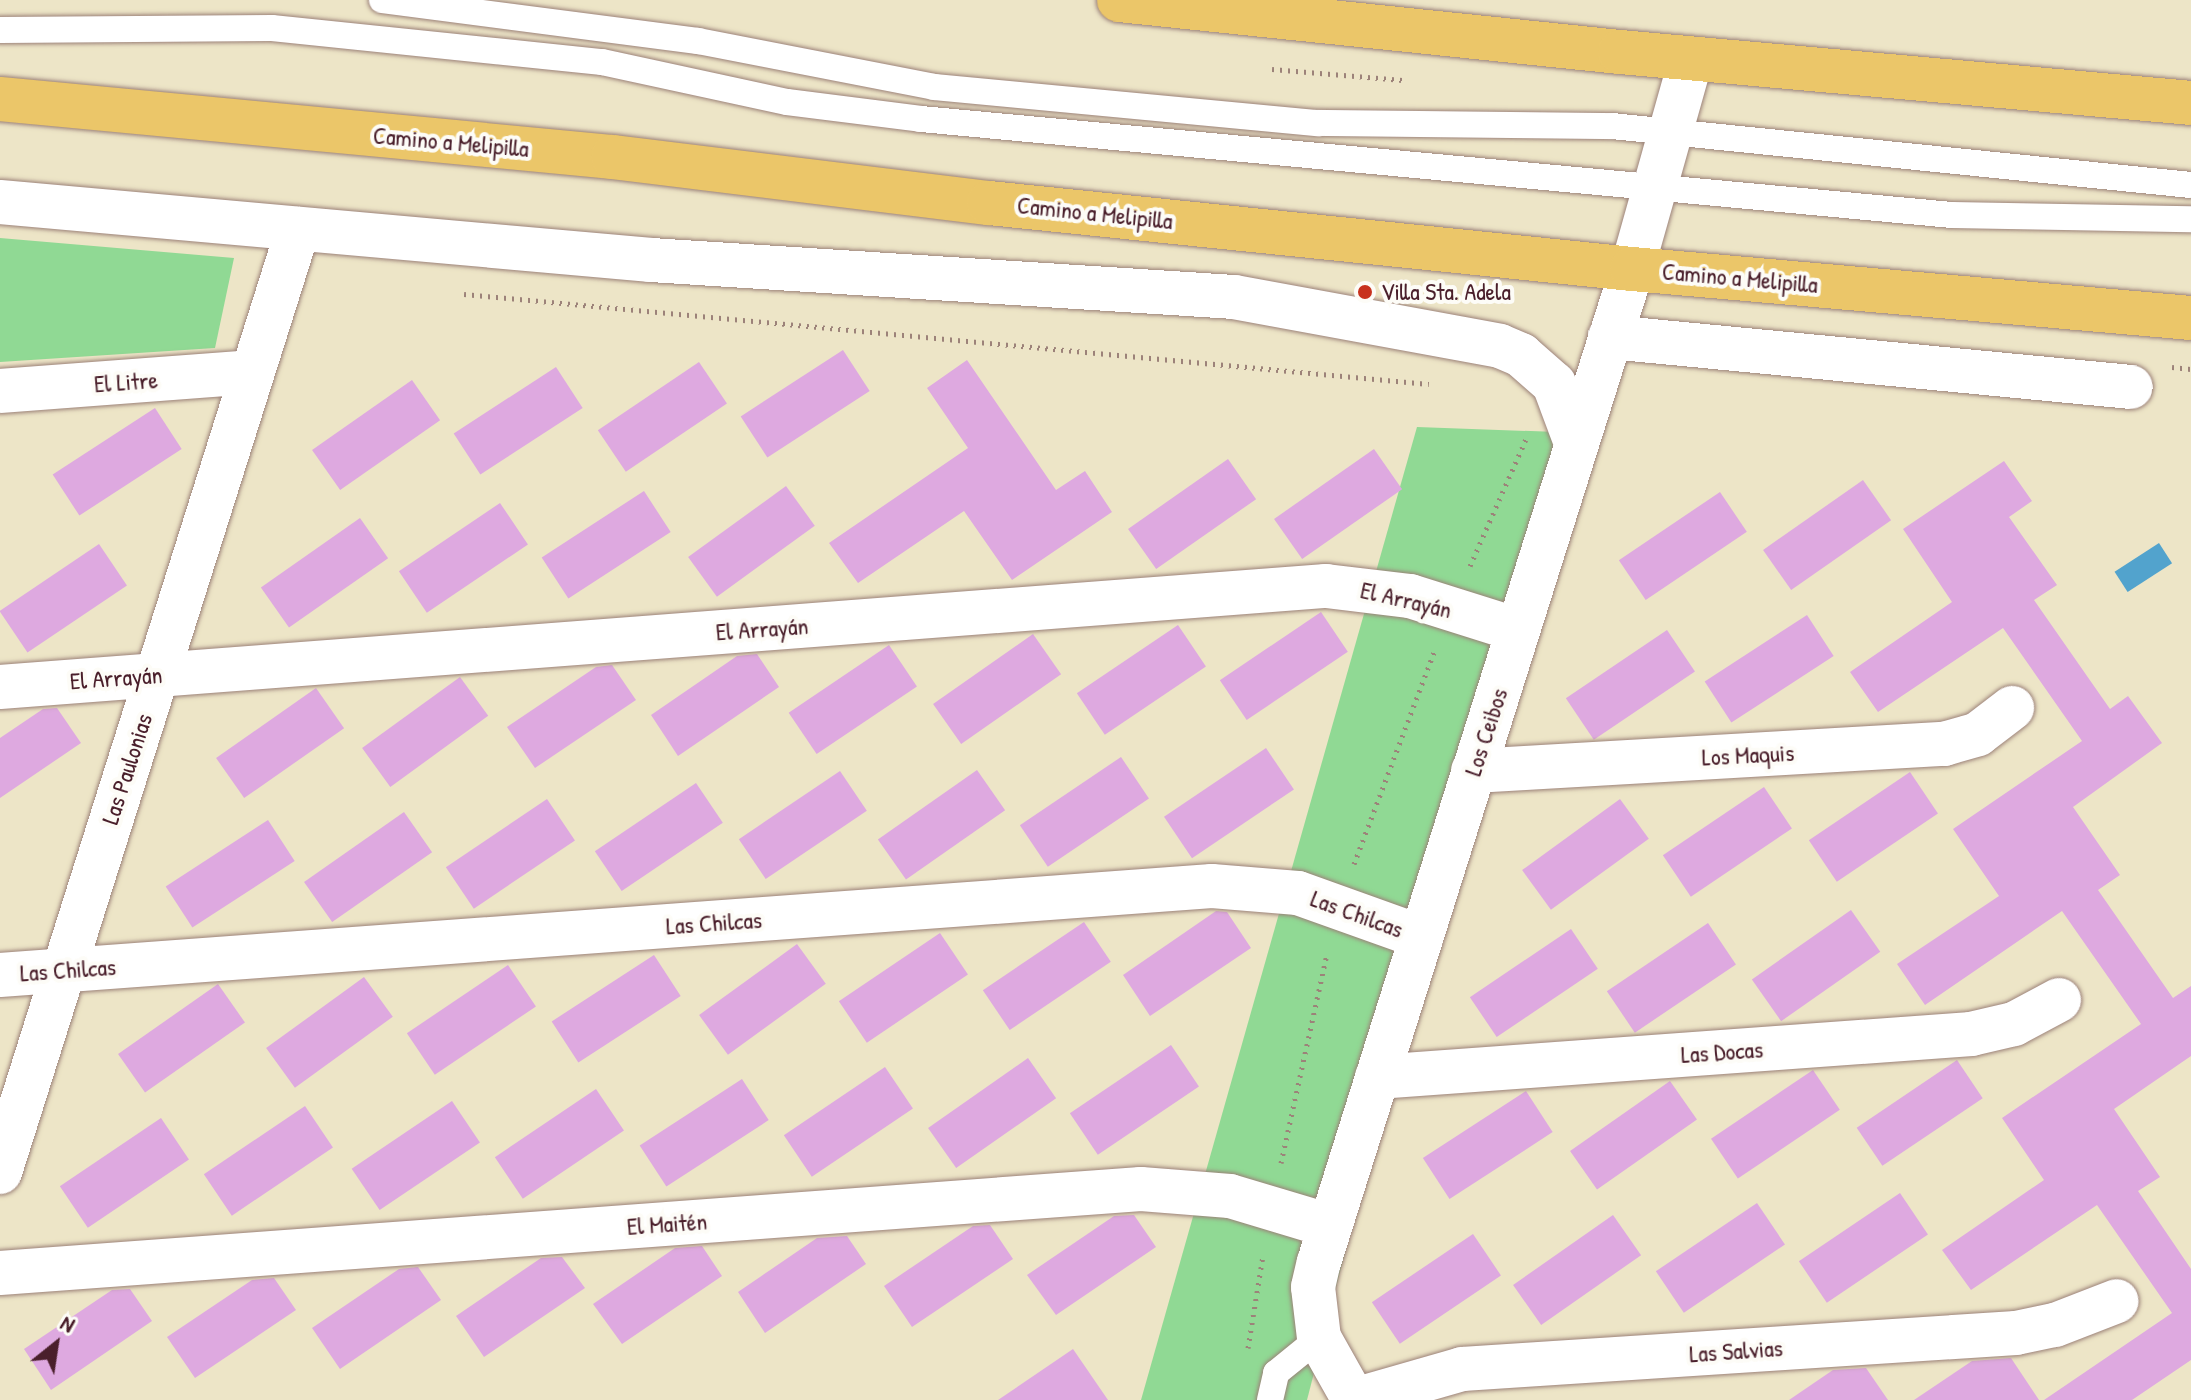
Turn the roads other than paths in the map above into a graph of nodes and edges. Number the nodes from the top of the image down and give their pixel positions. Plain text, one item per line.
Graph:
1 (382, 0) edge
2 (1119, 0) edge
3 (0, 30) edge
4 (1691, 59) junction
5 (0, 99) edge
6 (2191, 103) edge
7 (1671, 131) junction
8 (2191, 185) edge
9 (1655, 189) junction
10 (0, 202) edge
11 (2191, 219) edge
12 (298, 229) junction
13 (1632, 269) junction
14 (2191, 318) edge
15 (1610, 337) junction
16 (252, 372) junction
17 (2131, 387) dead end
18 (0, 391) edge
19 (1576, 443) junction
20 (1518, 630) junction
21 (157, 675) junction
22 (0, 687) edge
23 (2012, 708) dead end
24 (1473, 771) junction
25 (1421, 937) junction
26 (63, 970) junction
27 (0, 975) edge
28 (2059, 1000) dead end
29 (1377, 1077) junction
30 (0, 1172) edge
31 (1330, 1226) junction
32 (0, 1273) edge
33 (2117, 1301) dead end
34 (1319, 1338) junction
35 (1270, 1400) edge
36 (1354, 1400) edge

1 - 7 lane
2 - 4 main road
3 - 9 lane
4 - 6 main road
4 - 7 street, Los Ceibos
5 - 13 main road, Camino a Melipilla
7 - 8 lane
7 - 9 street, Los Ceibos
9 - 11 lane
9 - 13 street, Los Ceibos
10 - 12 street
12 - 16 street, Las Paulonias
12 - 19 street
13 - 14 main road, Camino a Melipilla
13 - 15 street, Los Ceibos
15 - 17 street
15 - 19 street, Los Ceibos
16 - 18 street, El Litre
16 - 21 street, Las Paulonias
19 - 20 street, Los Ceibos
20 - 21 street, El Arrayán
20 - 24 street, Los Ceibos
21 - 22 street, El Arrayán
21 - 26 street, Las Paulonias
23 - 24 street, Los Maquis
24 - 25 street, Los Ceibos
25 - 26 street, Las Chilcas
25 - 29 street, Los Ceibos
26 - 27 street, Las Chilcas
26 - 30 street, Las Paulonias
28 - 29 street, Las Docas
29 - 31 street, Los Ceibos
31 - 32 street, El Maitén
31 - 34 street, Los Ceibos
33 - 36 street, Las Salvias
34 - 35 lane
34 - 36 street, Los Ceibos

